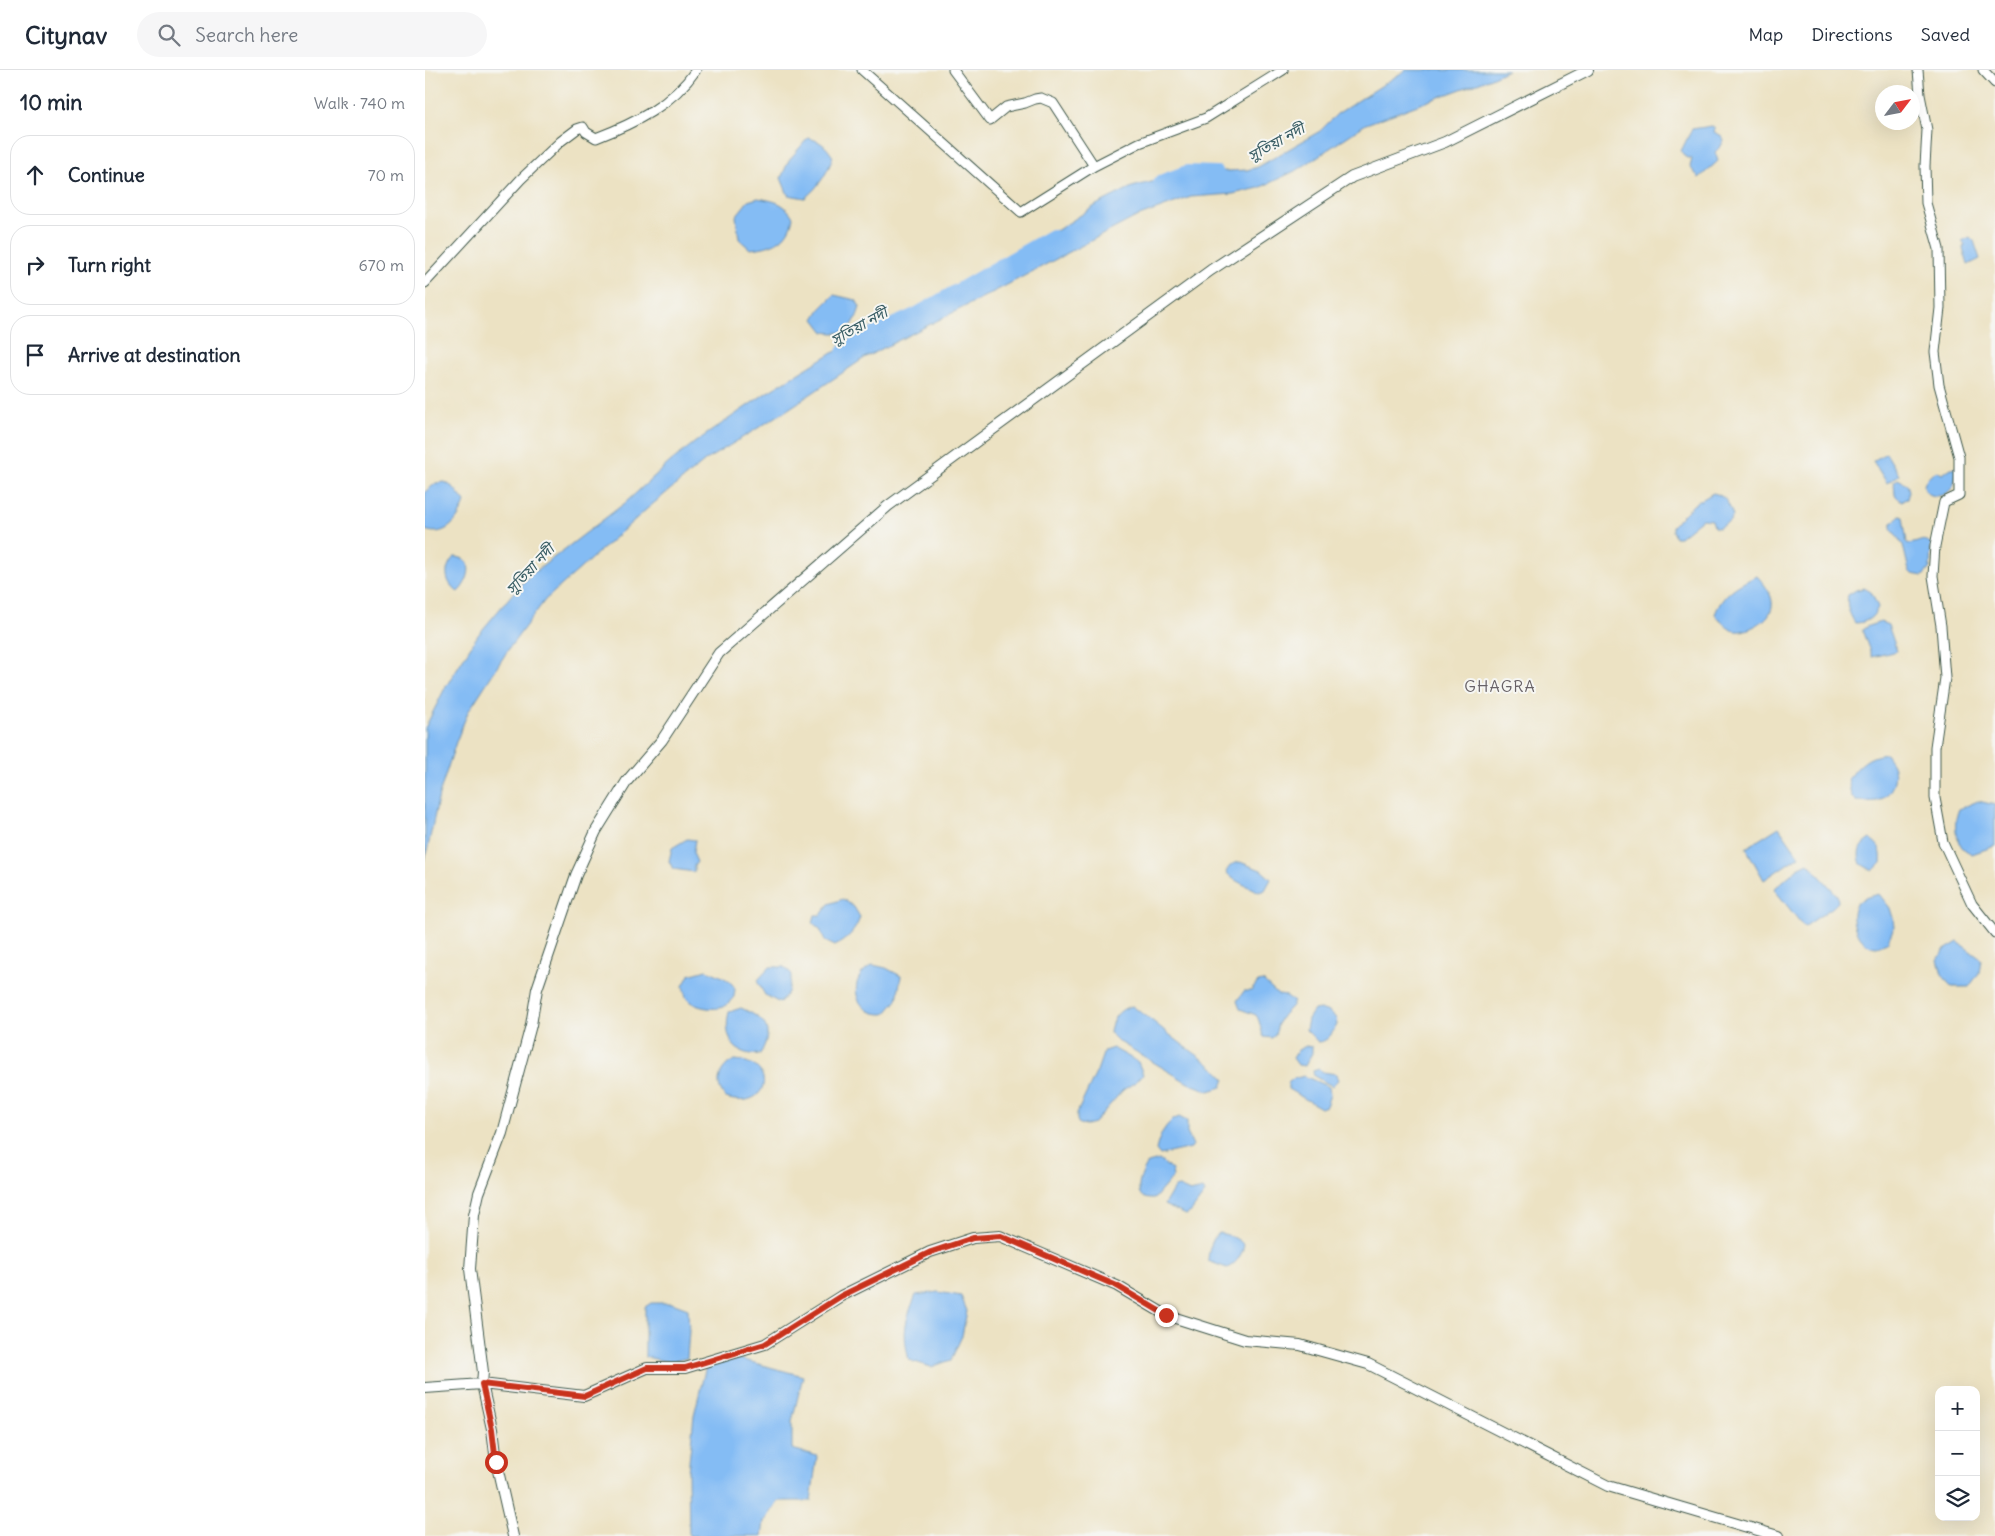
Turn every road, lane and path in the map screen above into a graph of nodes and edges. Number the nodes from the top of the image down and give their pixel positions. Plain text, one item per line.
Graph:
1 (696, 70) edge
2 (862, 70) edge
3 (953, 70) edge
4 (1588, 70) edge
5 (1918, 70) edge
6 (1983, 70) edge
7 (1280, 71) edge
8 (1995, 83) edge
9 (1094, 166) junction
10 (425, 283) edge
11 (1995, 933) edge
12 (482, 1384) junction
13 (425, 1388) edge
14 (513, 1536) edge
15 (1778, 1536) edge

1 - 10 street
2 - 9 street
3 - 9 street
4 - 12 street
5 - 11 street
6 - 8 street
7 - 9 street
12 - 13 street
12 - 14 street
12 - 15 street

